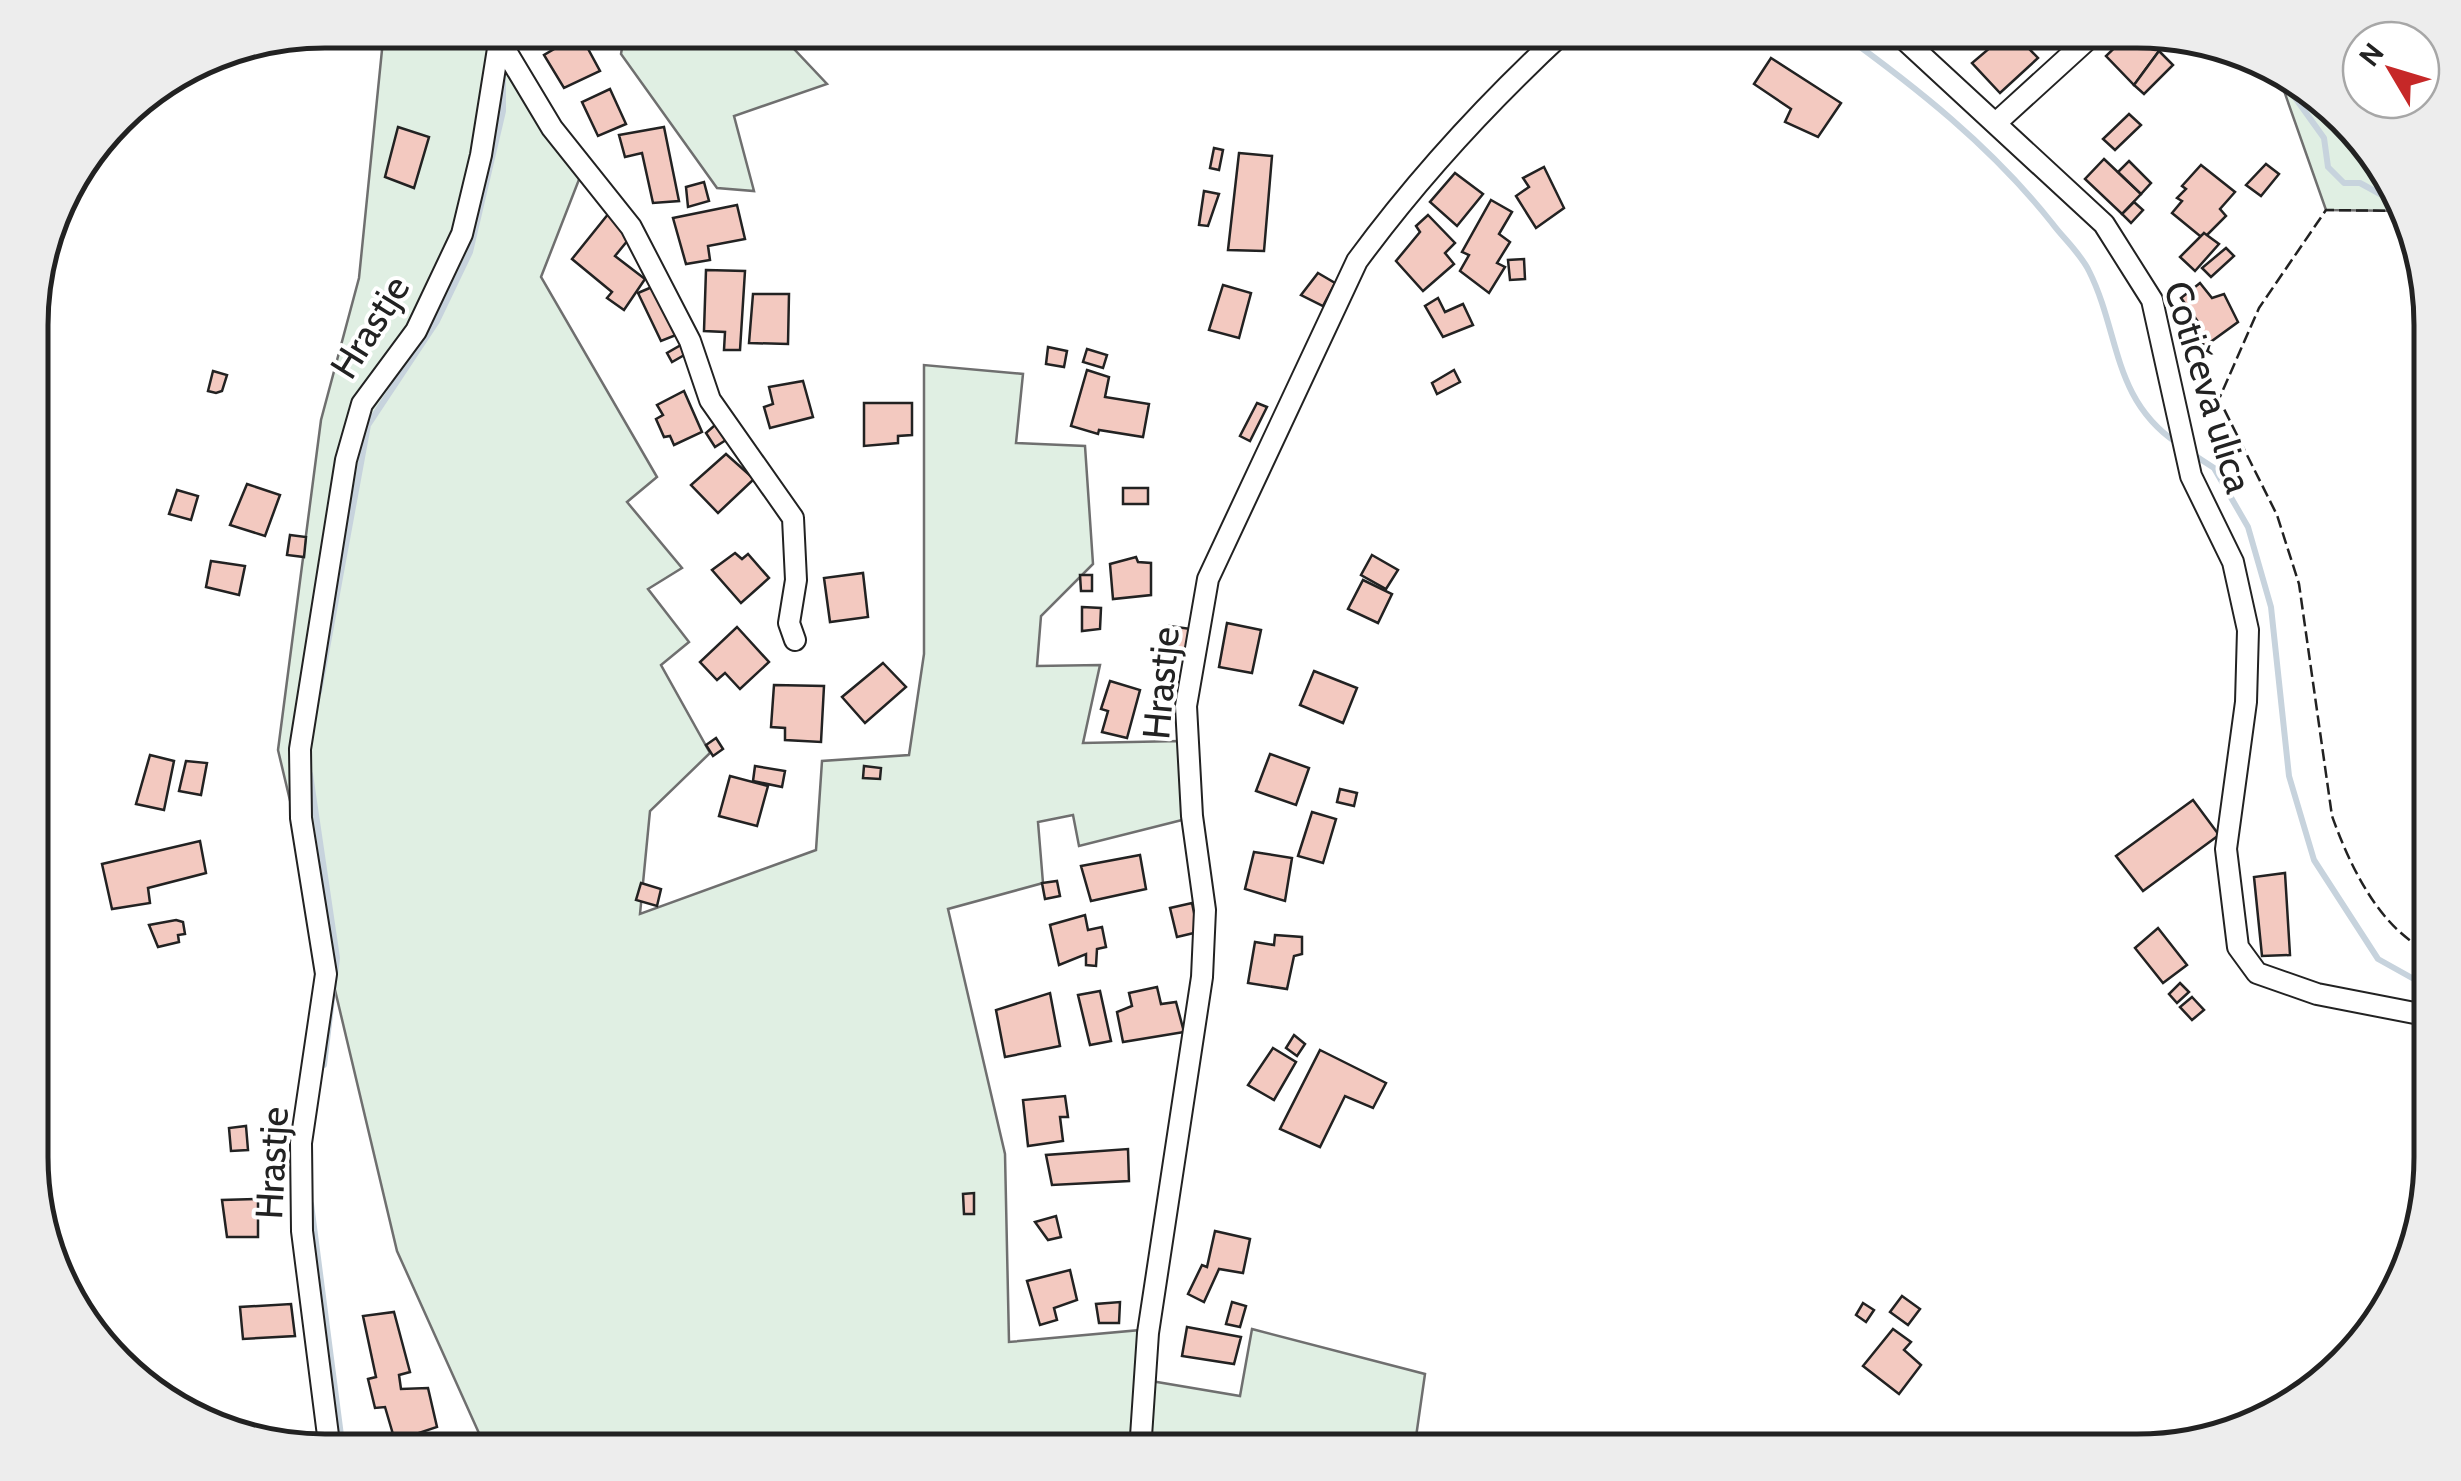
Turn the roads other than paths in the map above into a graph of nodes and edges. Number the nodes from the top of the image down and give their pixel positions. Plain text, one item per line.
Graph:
1 (499, 48) edge
2 (508, 48) edge
3 (1546, 48) edge
4 (1914, 48) edge
5 (2078, 48) edge
6 (1998, 122) junction
7 (795, 640) dead end
8 (2413, 1013) edge
9 (328, 1434) edge
10 (1141, 1434) edge

1 - 9 street, Hrastje
2 - 7 street, Hrastje
3 - 10 street, Hrastje
4 - 6 street, Cotičeva ulica
5 - 6 street
6 - 8 street, Cotičeva ulica

